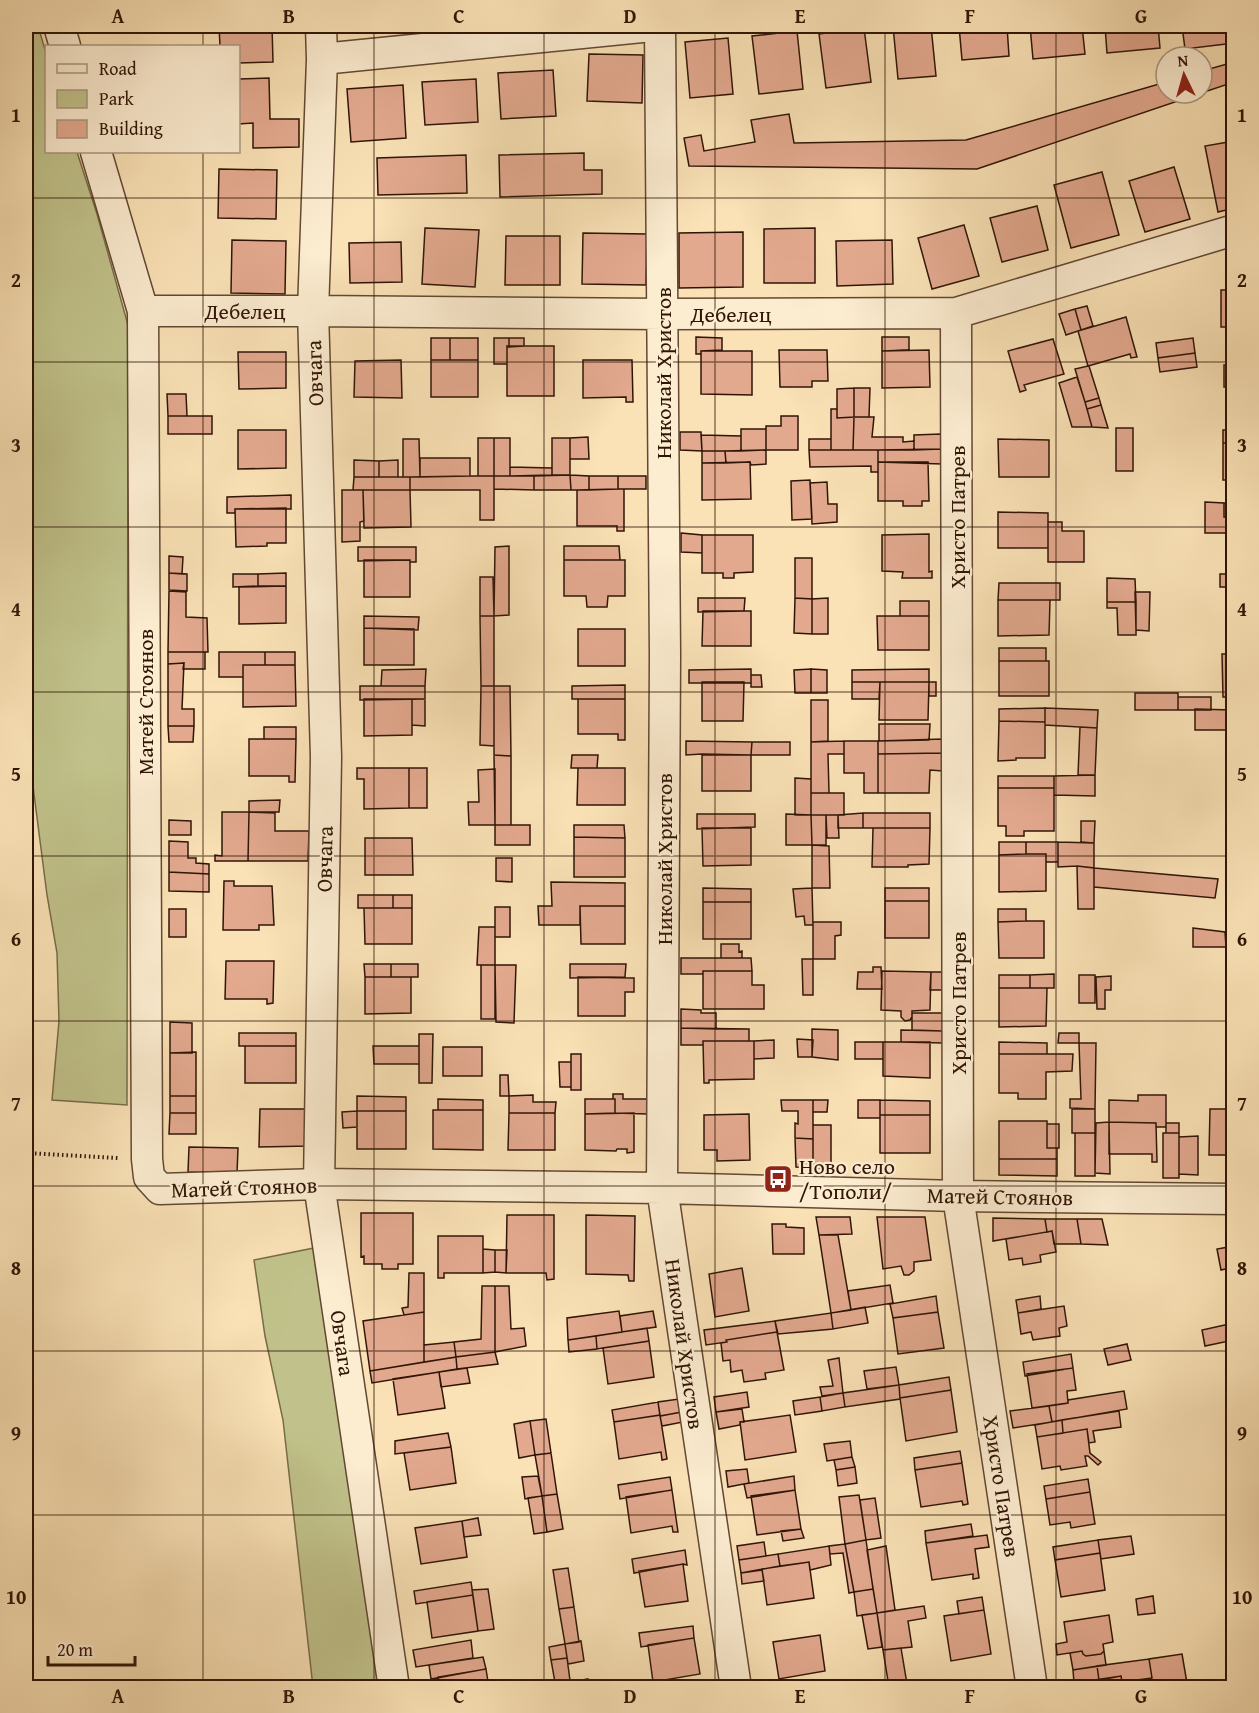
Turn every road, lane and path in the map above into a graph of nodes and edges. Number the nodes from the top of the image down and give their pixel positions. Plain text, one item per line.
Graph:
1 (59, 26) edge
2 (321, 26) edge
3 (652, 26) edge
4 (660, 26) edge
5 (65, 45) edge
6 (322, 59) junction
7 (96, 153) edge
8 (1233, 230) edge
9 (143, 311) junction
10 (313, 311) junction
11 (956, 313) junction
12 (662, 314) junction
13 (26, 1153) edge
14 (147, 1159) junction
15 (319, 1184) junction
16 (662, 1188) junction
17 (958, 1196) junction
18 (1233, 1199) edge
19 (394, 1688) edge
20 (736, 1688) edge
21 (1032, 1688) edge

1 - 5 street
2 - 6 street, Овчага
3 - 6 street
4 - 12 street, Николай Христов
6 - 10 street, Овчага
7 - 9 street, Матей Стоянов
8 - 11 street, Дебелец
9 - 10 street, Дебелец
9 - 14 street, Матей Стоянов
10 - 12 street, Дебелец
10 - 15 street, Овчага
11 - 12 street, Дебелец
11 - 17 street, Христо Патрев
12 - 16 street, Николай Христов
13 - 14 path
14 - 15 street, Матей Стоянов
15 - 16 street, Матей Стоянов
15 - 19 street, Овчага
16 - 17 street, Матей Стоянов
16 - 20 street, Николай Христов
17 - 18 street, Матей Стоянов
17 - 21 street, Христо Патрев

